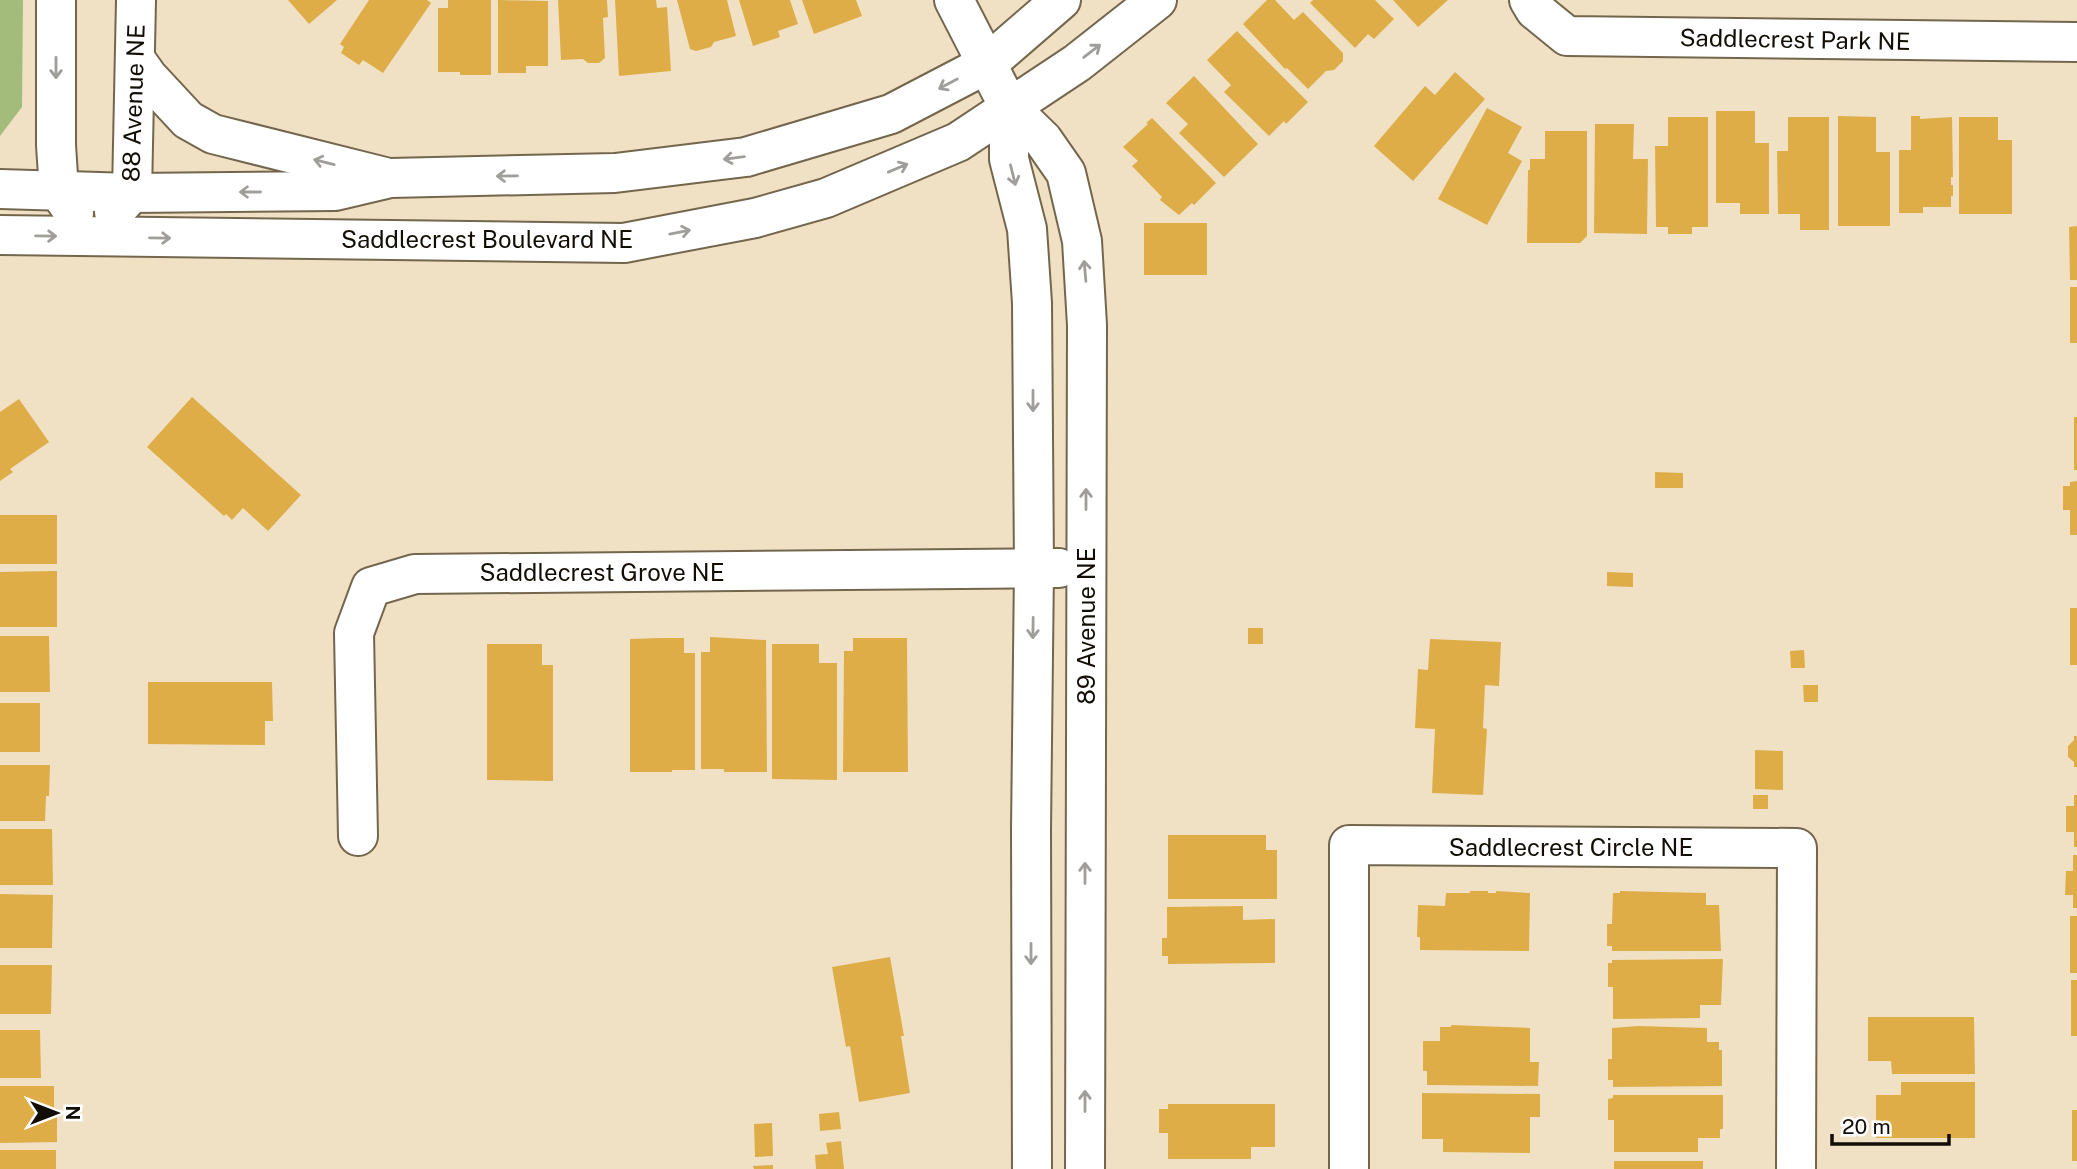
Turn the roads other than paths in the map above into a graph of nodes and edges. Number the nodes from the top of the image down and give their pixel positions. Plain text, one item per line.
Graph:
1 (56, 0) edge
2 (136, 0) edge
3 (954, 0) edge
4 (1061, 0) edge
5 (1157, 0) edge
6 (1529, 0) edge
7 (2077, 42) edge
8 (136, 60) junction
9 (987, 64) junction
10 (1009, 107) junction
11 (390, 178) junction
12 (0, 189) edge
13 (59, 191) junction
14 (132, 193) junction
15 (0, 236) edge
16 (91, 237) junction
17 (1086, 568) junction
18 (1034, 569) junction
19 (358, 836) dead end
20 (1032, 1169) edge
21 (1085, 1169) edge
22 (1349, 1169) edge
23 (1796, 1169) edge

1 -> 13 street
2 - 8 street, 88 Avenue NE
3 - 9 street, 89 Avenue NE
4 - 9 street, Saddlecrest Boulevard NE
10 -> 5 street, Saddlecrest Boulevard NE
6 - 7 street, Saddlecrest Park NE
11 -> 8 street
8 - 14 street, 88 Avenue NE
9 - 10 street, 89 Avenue NE
9 -> 11 street, Saddlecrest Boulevard NE
16 -> 10 street, Saddlecrest Boulevard NE
17 -> 10 street, 89 Avenue NE
10 -> 18 street, 89 Avenue NE
11 -> 14 street, Saddlecrest Boulevard NE
12 - 13 street, Saddlecrest Boulevard NE
13 - 14 street, Saddlecrest Boulevard NE
13 - 16 street
14 - 16 street, 88 Avenue NE
15 -> 16 street, Saddlecrest Boulevard NE
17 - 18 street, Saddlecrest Grove NE
21 -> 17 street, 89 Avenue NE
18 - 19 street, Saddlecrest Grove NE
18 -> 20 street, 89 Avenue NE
22 - 23 street, Saddlecrest Circle NE

